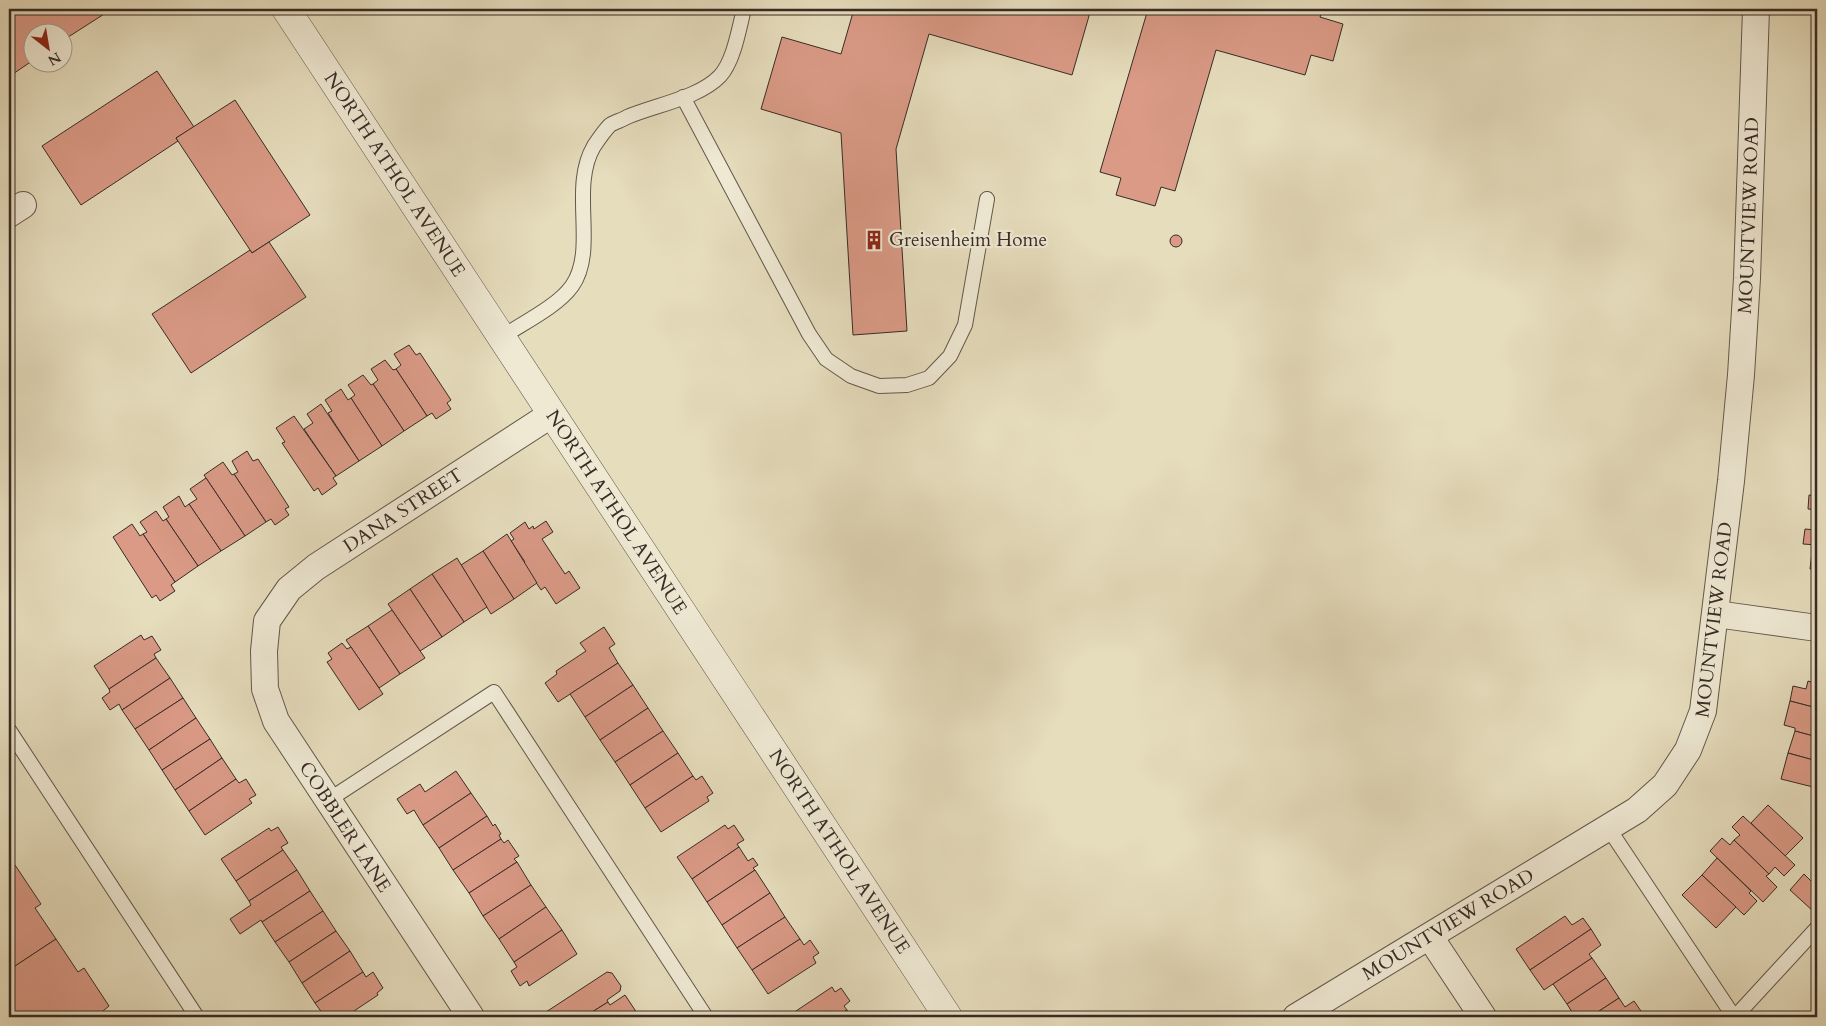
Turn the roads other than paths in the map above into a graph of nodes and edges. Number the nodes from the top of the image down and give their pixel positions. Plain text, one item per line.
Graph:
1 (286, 9) edge
2 (744, 9) edge
3 (1756, 9) edge
4 (683, 97) junction
5 (987, 199) dead end
6 (502, 337) junction
7 (552, 414) junction
8 (1716, 614) junction
9 (267, 621) joint
10 (1817, 628) edge
11 (9, 730) edge
12 (327, 801) junction
13 (1609, 829) junction
14 (1817, 928) edge
15 (1430, 937) junction
16 (197, 1017) edge
17 (471, 1017) edge
18 (706, 1017) edge
19 (948, 1017) edge
20 (1296, 1017) edge
21 (1483, 1017) edge
22 (1734, 1017) edge

1 - 6 street, NORTH ATHOL AVENUE
2 - 4 lane
3 - 8 street, MOUNTVIEW ROAD
4 - 5 lane
4 - 6 lane
6 - 7 street, NORTH ATHOL AVENUE
7 - 9 street, DANA STREET
7 - 19 street, NORTH ATHOL AVENUE
8 - 10 street
8 - 13 street, MOUNTVIEW ROAD
9 - 12 street, COBBLER LANE
11 - 16 lane
12 - 17 street, COBBLER LANE
12 - 18 lane
13 - 15 street, MOUNTVIEW ROAD
13 - 22 lane
14 - 22 lane
15 - 20 street, MOUNTVIEW ROAD
15 - 21 street

